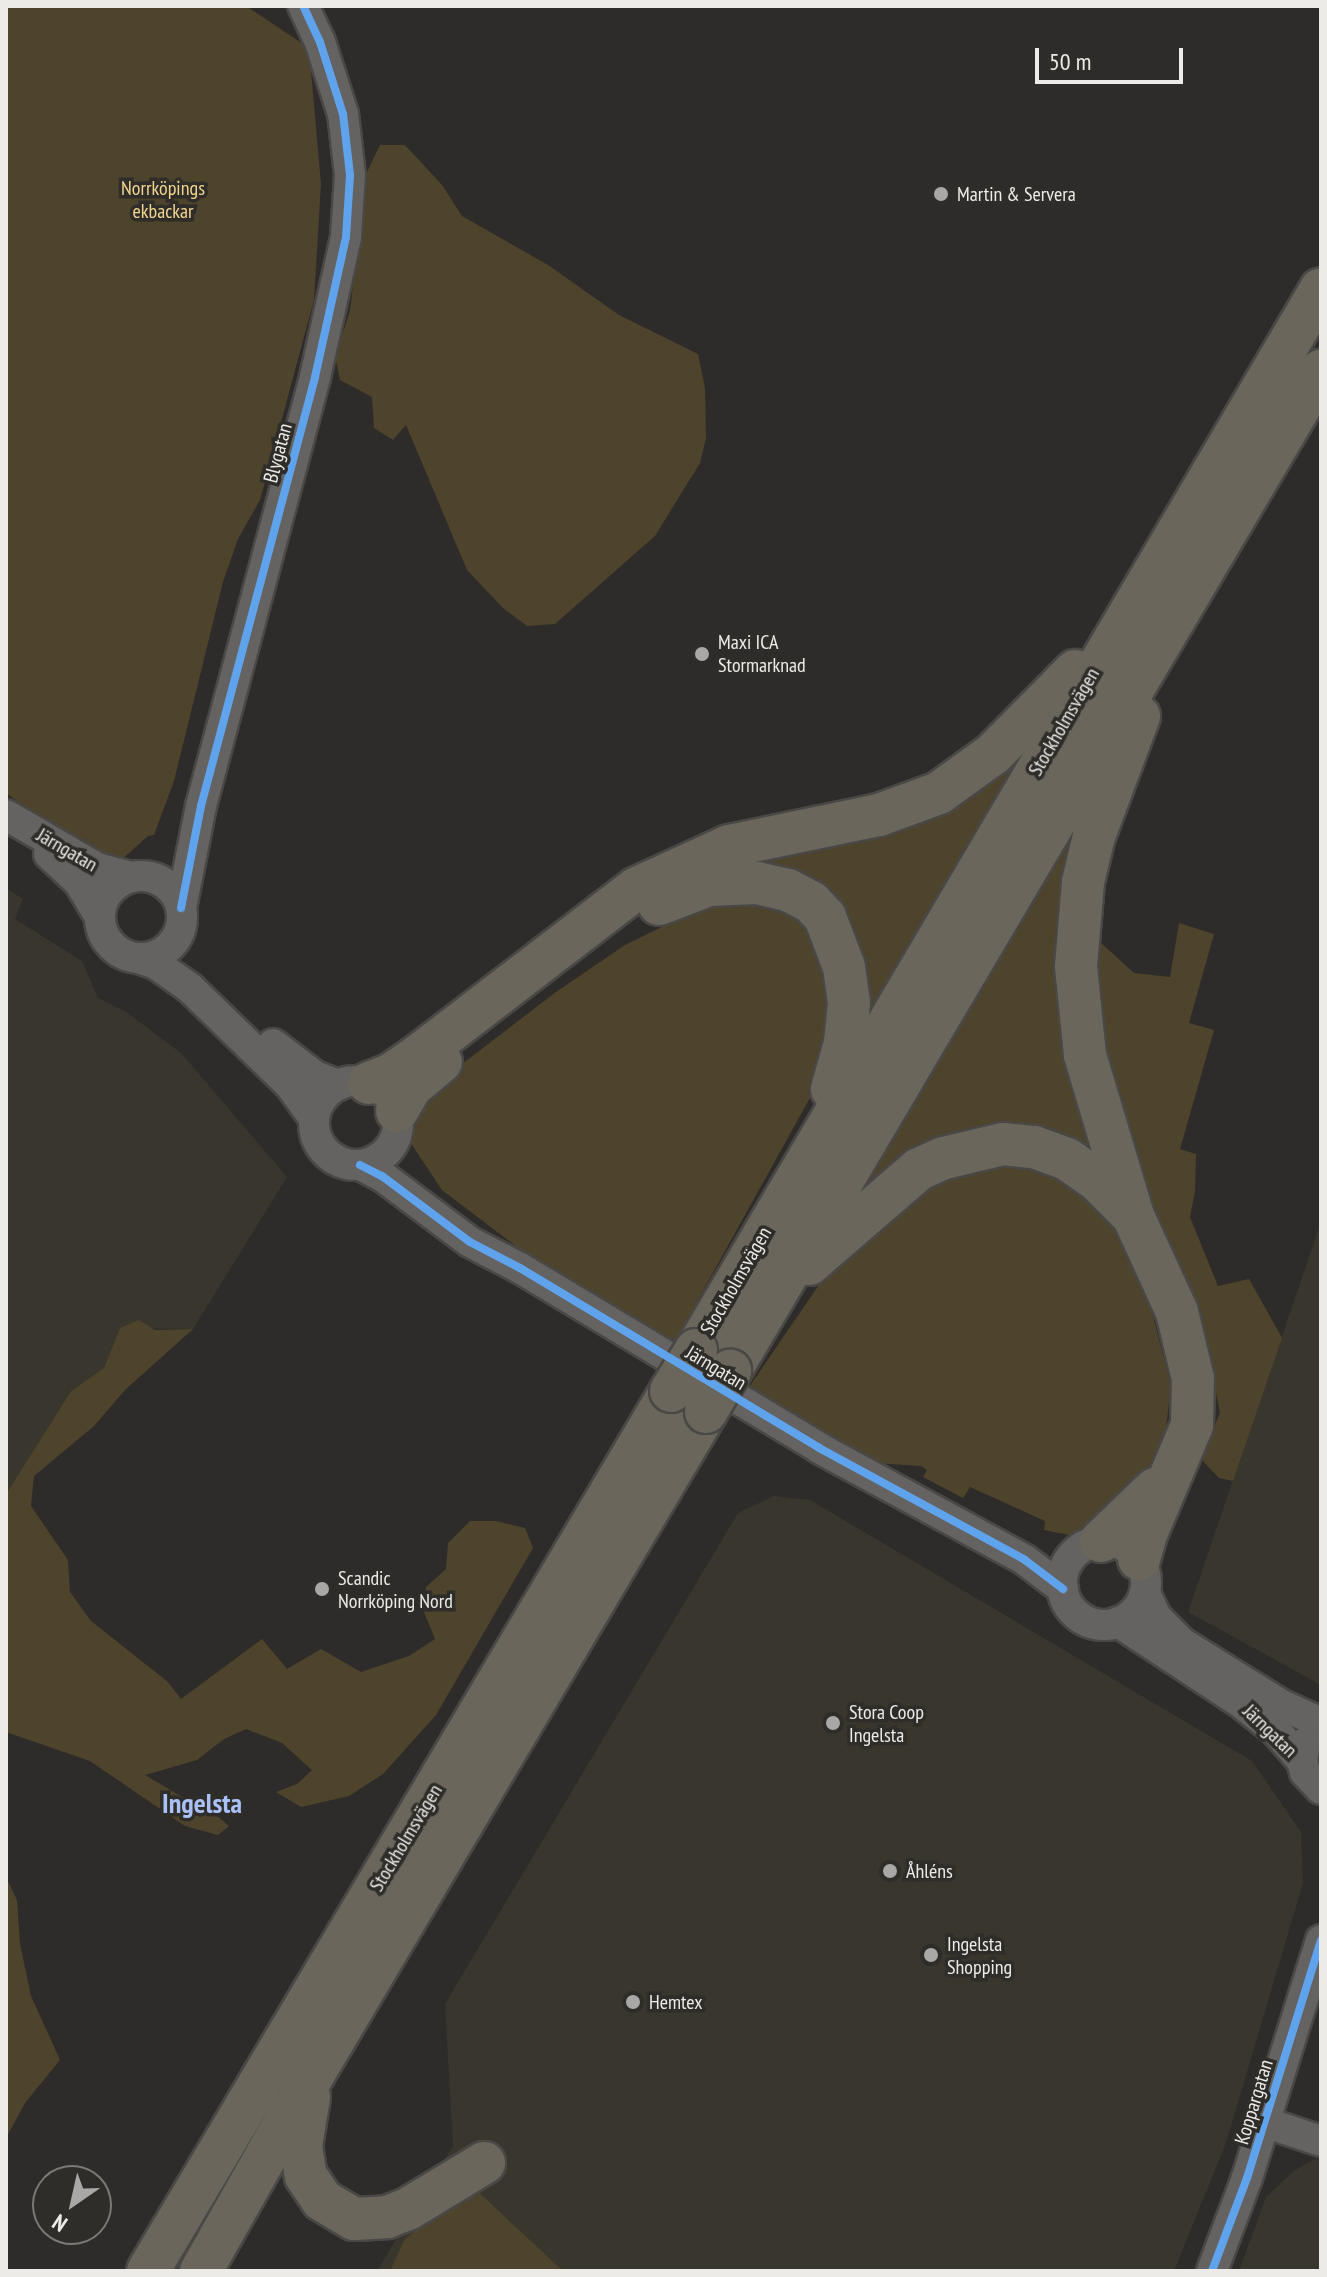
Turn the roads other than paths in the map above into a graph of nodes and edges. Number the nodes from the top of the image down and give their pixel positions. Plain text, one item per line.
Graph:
1 (303, 6) edge
2 (1321, 289) edge
3 (1321, 371) edge
4 (1193, 586) junction
5 (1126, 619) junction
6 (201, 806) junction
7 (6, 816) edge
8 (138, 877) junction
9 (100, 917) junction
10 (180, 919) junction
11 (141, 959) junction
12 (375, 1105) junction
13 (314, 1118) junction
14 (818, 1140) junction
15 (360, 1165) junction
16 (1133, 1216) junction
17 (520, 1268) junction
18 (773, 1298) junction
19 (713, 1360) junction
20 (688, 1401) junction
21 (1171, 1470) junction
22 (965, 1527) junction
23 (1091, 1544) junction
24 (1142, 1576) junction
25 (1063, 1589) junction
26 (1118, 1622) junction
27 (1321, 1725) edge
28 (1302, 1761) junction
29 (1320, 1792) edge
30 (1321, 1940) edge
31 (315, 2073) junction
32 (1264, 2122) junction
33 (1321, 2141) edge
34 (484, 2163) dead end
35 (148, 2271) edge
36 (201, 2271) edge
37 (1212, 2271) edge

1 - 6 street, Blygatan
2 - 5 highway, Stockholmsvägen
3 - 4 highway, Stockholmsvägen
4 - 16 highway
4 - 18 highway, Stockholmsvägen
5 - 12 highway
5 - 14 highway, Stockholmsvägen
6 - 8 street, Blygatan
6 - 10 street, Blygatan
7 - 8 street, Järngatan
7 - 9 street, Järngatan
8 - 9 street
8 - 10 street
9 - 11 street
10 - 11 street
10 - 12 street
11 - 13 street
12 - 13 street
12 - 14 highway
12 - 15 street
12 - 17 street, Järngatan
13 - 15 street
14 - 19 highway, Stockholmsvägen
15 - 17 street, Järngatan
16 - 18 highway
16 - 21 highway
17 - 22 street, Järngatan
18 - 19 highway, Stockholmsvägen
19 - 20 highway, Stockholmsvägen, bridge
20 - 31 highway, Stockholmsvägen
20 - 35 highway, Stockholmsvägen
21 - 23 highway
21 - 24 highway
22 - 23 street, Järngatan
22 - 25 street, Järngatan
23 - 24 street
23 - 25 street
24 - 26 street
24 - 27 street, Järngatan
25 - 26 street
26 - 28 street, Järngatan
27 - 28 street
28 - 29 street, Järngatan
30 - 32 street, Koppargatan
31 - 34 highway
31 - 36 highway, Stockholmsvägen
32 - 33 street
32 - 37 street, Koppargatan

